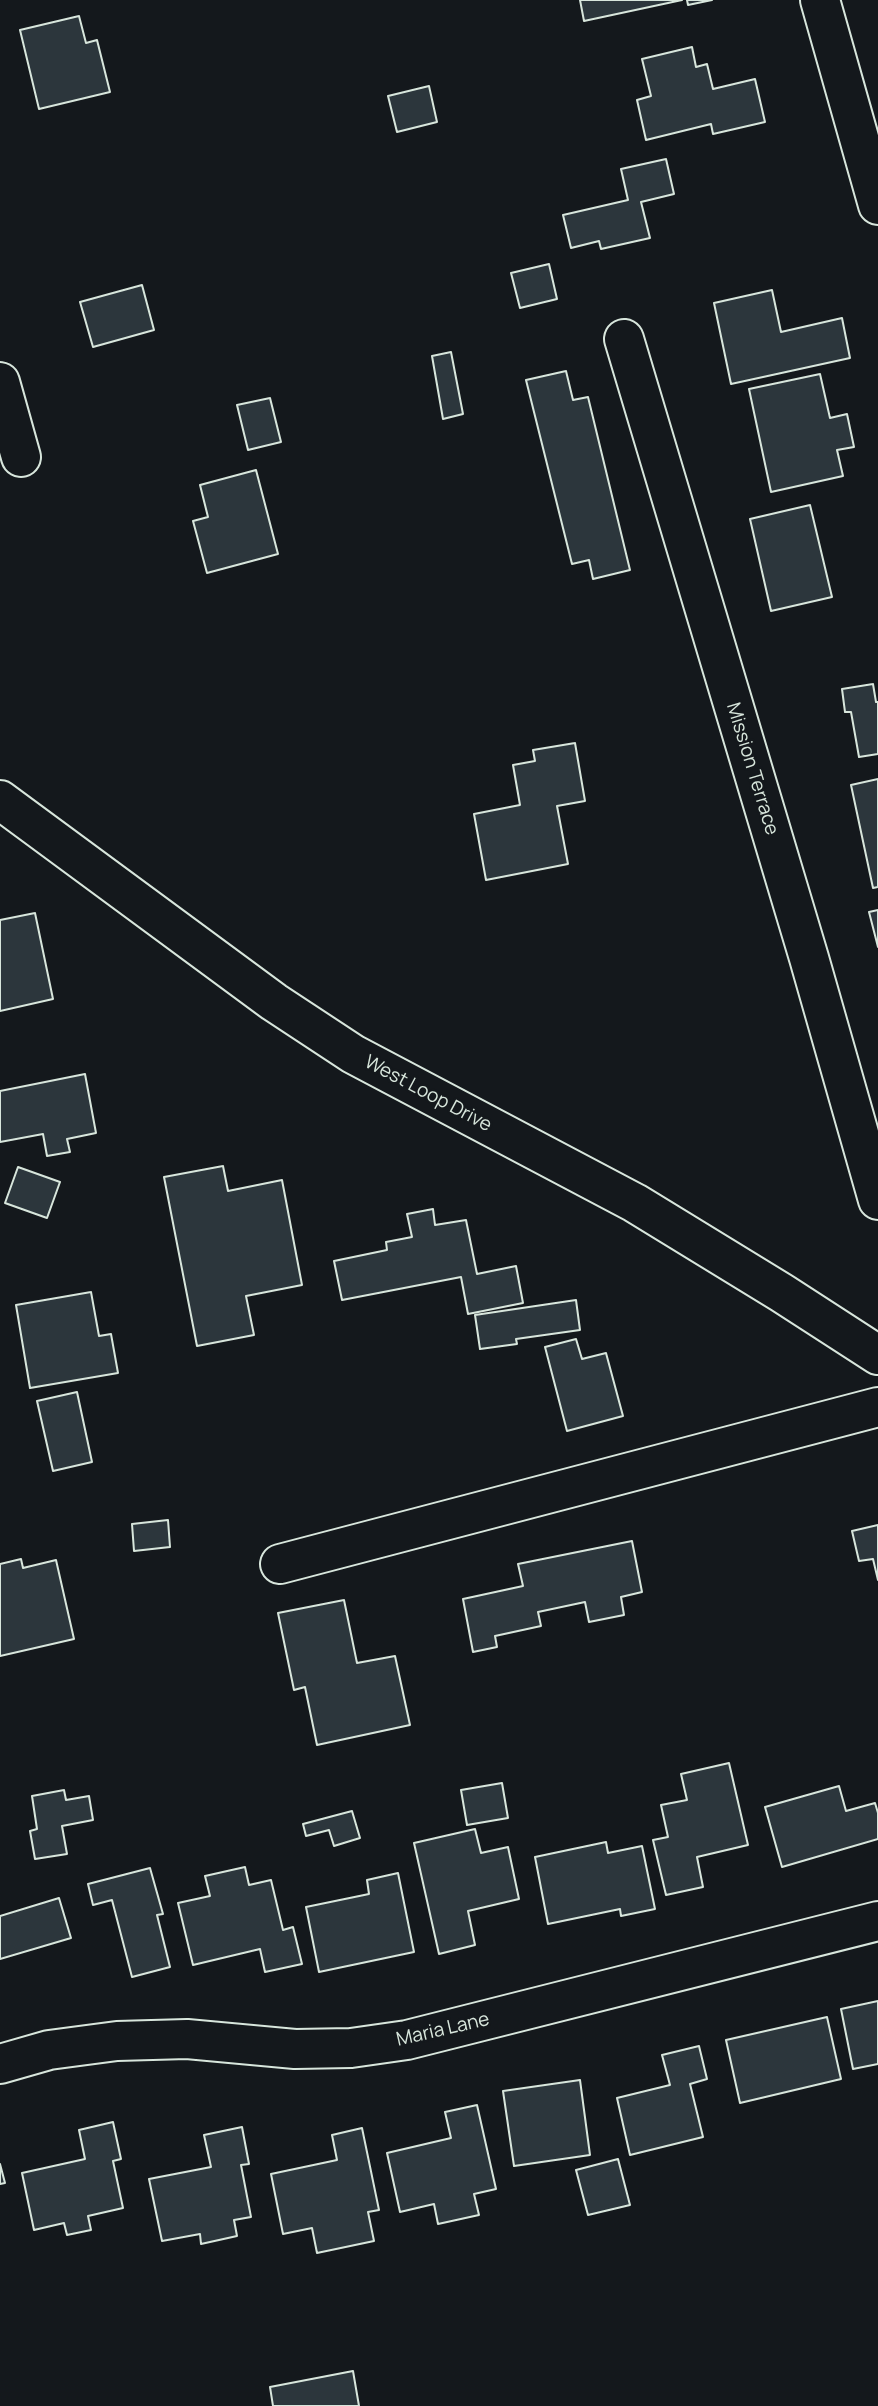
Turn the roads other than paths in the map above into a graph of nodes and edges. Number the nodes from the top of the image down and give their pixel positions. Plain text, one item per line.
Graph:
1 (820, 0) edge
2 (878, 205) edge
3 (624, 339) dead end
4 (0, 382) edge
5 (21, 457) dead end
6 (0, 800) edge
7 (878, 1200) edge
8 (878, 1355) edge
9 (878, 1408) edge
10 (280, 1564) dead end
11 (878, 1920) edge
12 (0, 2064) edge

1 - 2 street
3 - 7 street, Mission Terrace
4 - 5 street
6 - 8 street, West Loop Drive
9 - 10 street
11 - 12 street, Maria Lane

